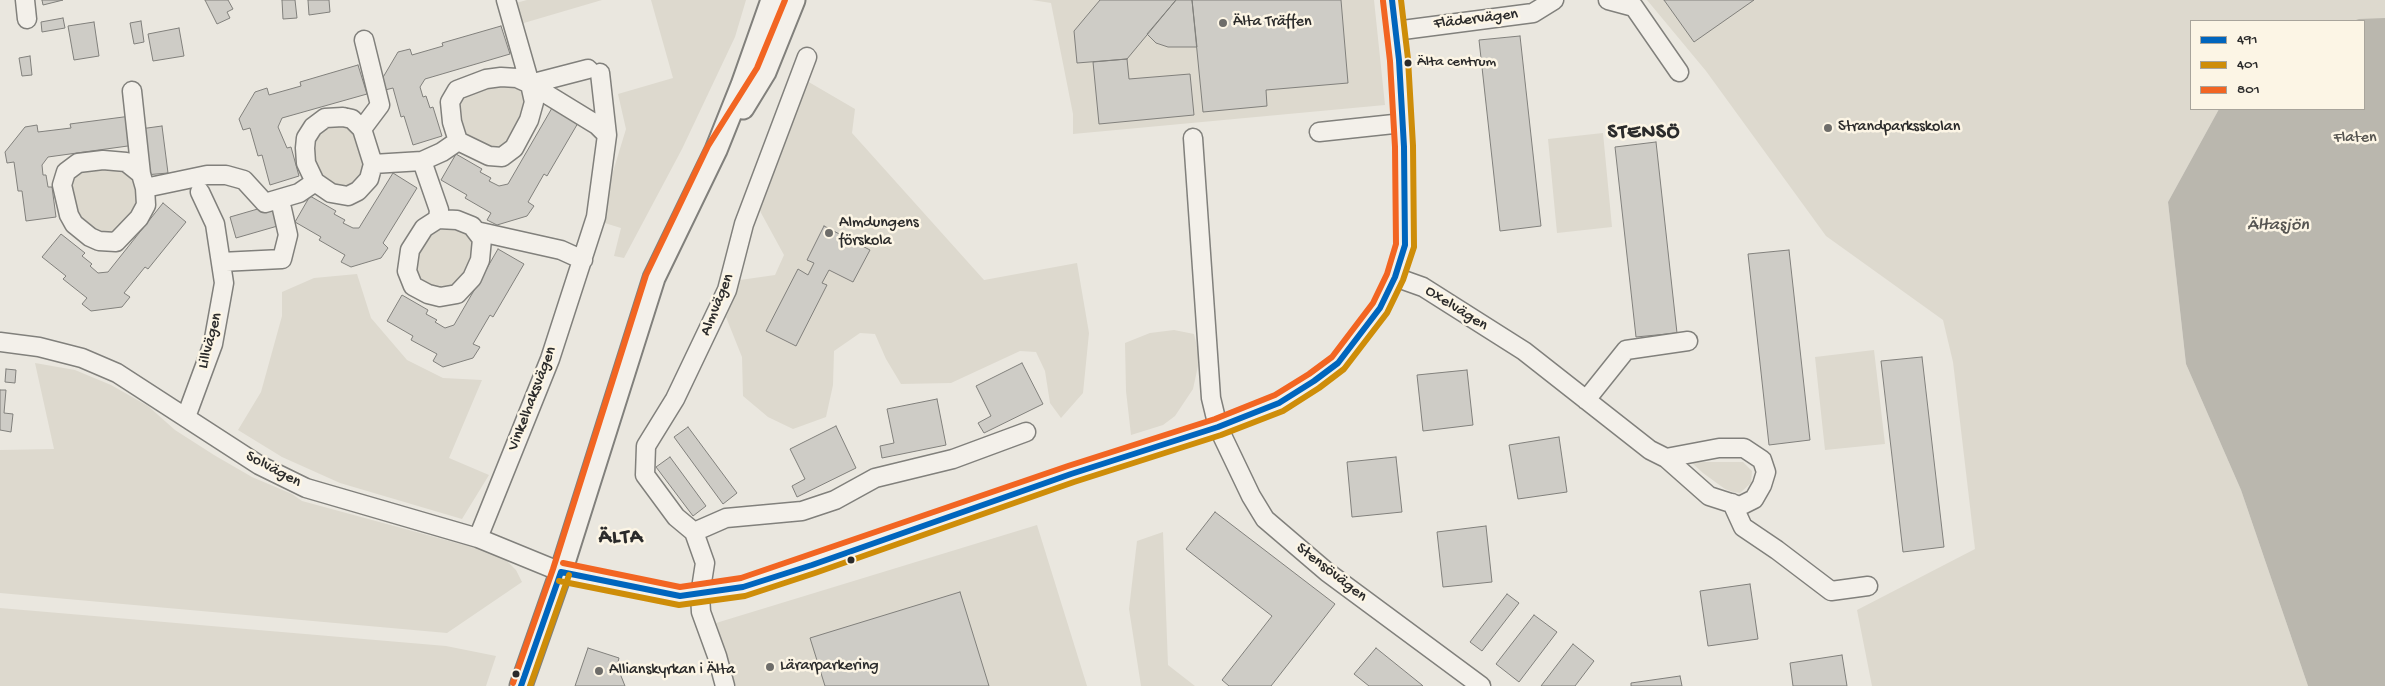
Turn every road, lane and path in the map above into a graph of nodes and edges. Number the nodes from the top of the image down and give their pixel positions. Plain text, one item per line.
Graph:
1 (25, 0) edge
2 (506, 0) edge
3 (772, 0) edge
4 (794, 0) edge
5 (1392, 0) edge
6 (1554, 0) edge
7 (1608, 0) edge
8 (27, 19) dead end
9 (1395, 31) junction
10 (364, 40) dead end
11 (807, 57) dead end
12 (1679, 72) dead end
13 (530, 84) junction
14 (132, 91) dead end
15 (1403, 123) junction
16 (362, 129) junction
17 (602, 130) junction
18 (1319, 132) dead end
19 (1193, 138) dead end
20 (458, 141) junction
21 (716, 150) junction
22 (422, 161) junction
23 (373, 164) junction
24 (143, 181) junction
25 (315, 182) junction
26 (200, 192) dead end
27 (280, 200) junction
28 (438, 219) junction
29 (476, 230) junction
30 (583, 260) junction
31 (221, 262) junction
32 (1395, 277) junction
33 (1688, 341) dead end
34 (0, 342) edge
35 (1586, 400) junction
36 (186, 417) junction
37 (1218, 427) junction
38 (1026, 432) dead end
39 (1666, 458) junction
40 (1732, 503) junction
41 (694, 532) junction
42 (478, 538) junction
43 (561, 572) junction
44 (1868, 586) dead end
45 (700, 594) junction
46 (521, 686) edge
47 (725, 686) edge
48 (1482, 686) edge

1 - 8 street
2 - 13 street
3 - 21 main road
4 - 21 main road
5 - 9 street
6 - 9 street, Flädervägen
7 - 12 street
9 - 15 street
10 - 16 street
11 - 41 street, Almvägen
13 - 17 street
13 - 17 street, Vinkelhaksvägen
13 - 20 street
13 - 20 street
14 - 24 street
15 - 18 street
15 - 32 street
16 - 23 street
16 - 25 street
17 - 30 street, Vinkelhaksvägen
19 - 37 street, Stensövägen
20 - 22 street
21 - 43 main road
22 - 23 street
22 - 28 street
23 - 25 street
24 - 24 street
24 - 27 street
25 - 27 street
26 - 31 street, Lillvägen
27 - 31 street
28 - 29 street
28 - 29 street
29 - 30 street
30 - 42 street, Vinkelhaksvägen
31 - 36 street, Lillvägen
32 - 35 street, Oxelvägen
32 - 37 street
33 - 35 street
34 - 36 street, Solvägen
35 - 39 street, Oxelvägen
36 - 42 street, Solvägen
37 - 45 street
37 - 48 street, Stensövägen
38 - 41 street
39 - 40 street, Oxelvägen
39 - 40 street, Oxelvägen
40 - 44 street
41 - 45 street, Almvägen
42 - 43 street, Solvägen
43 - 45 street
43 - 46 main road
45 - 47 street, Almvägen

